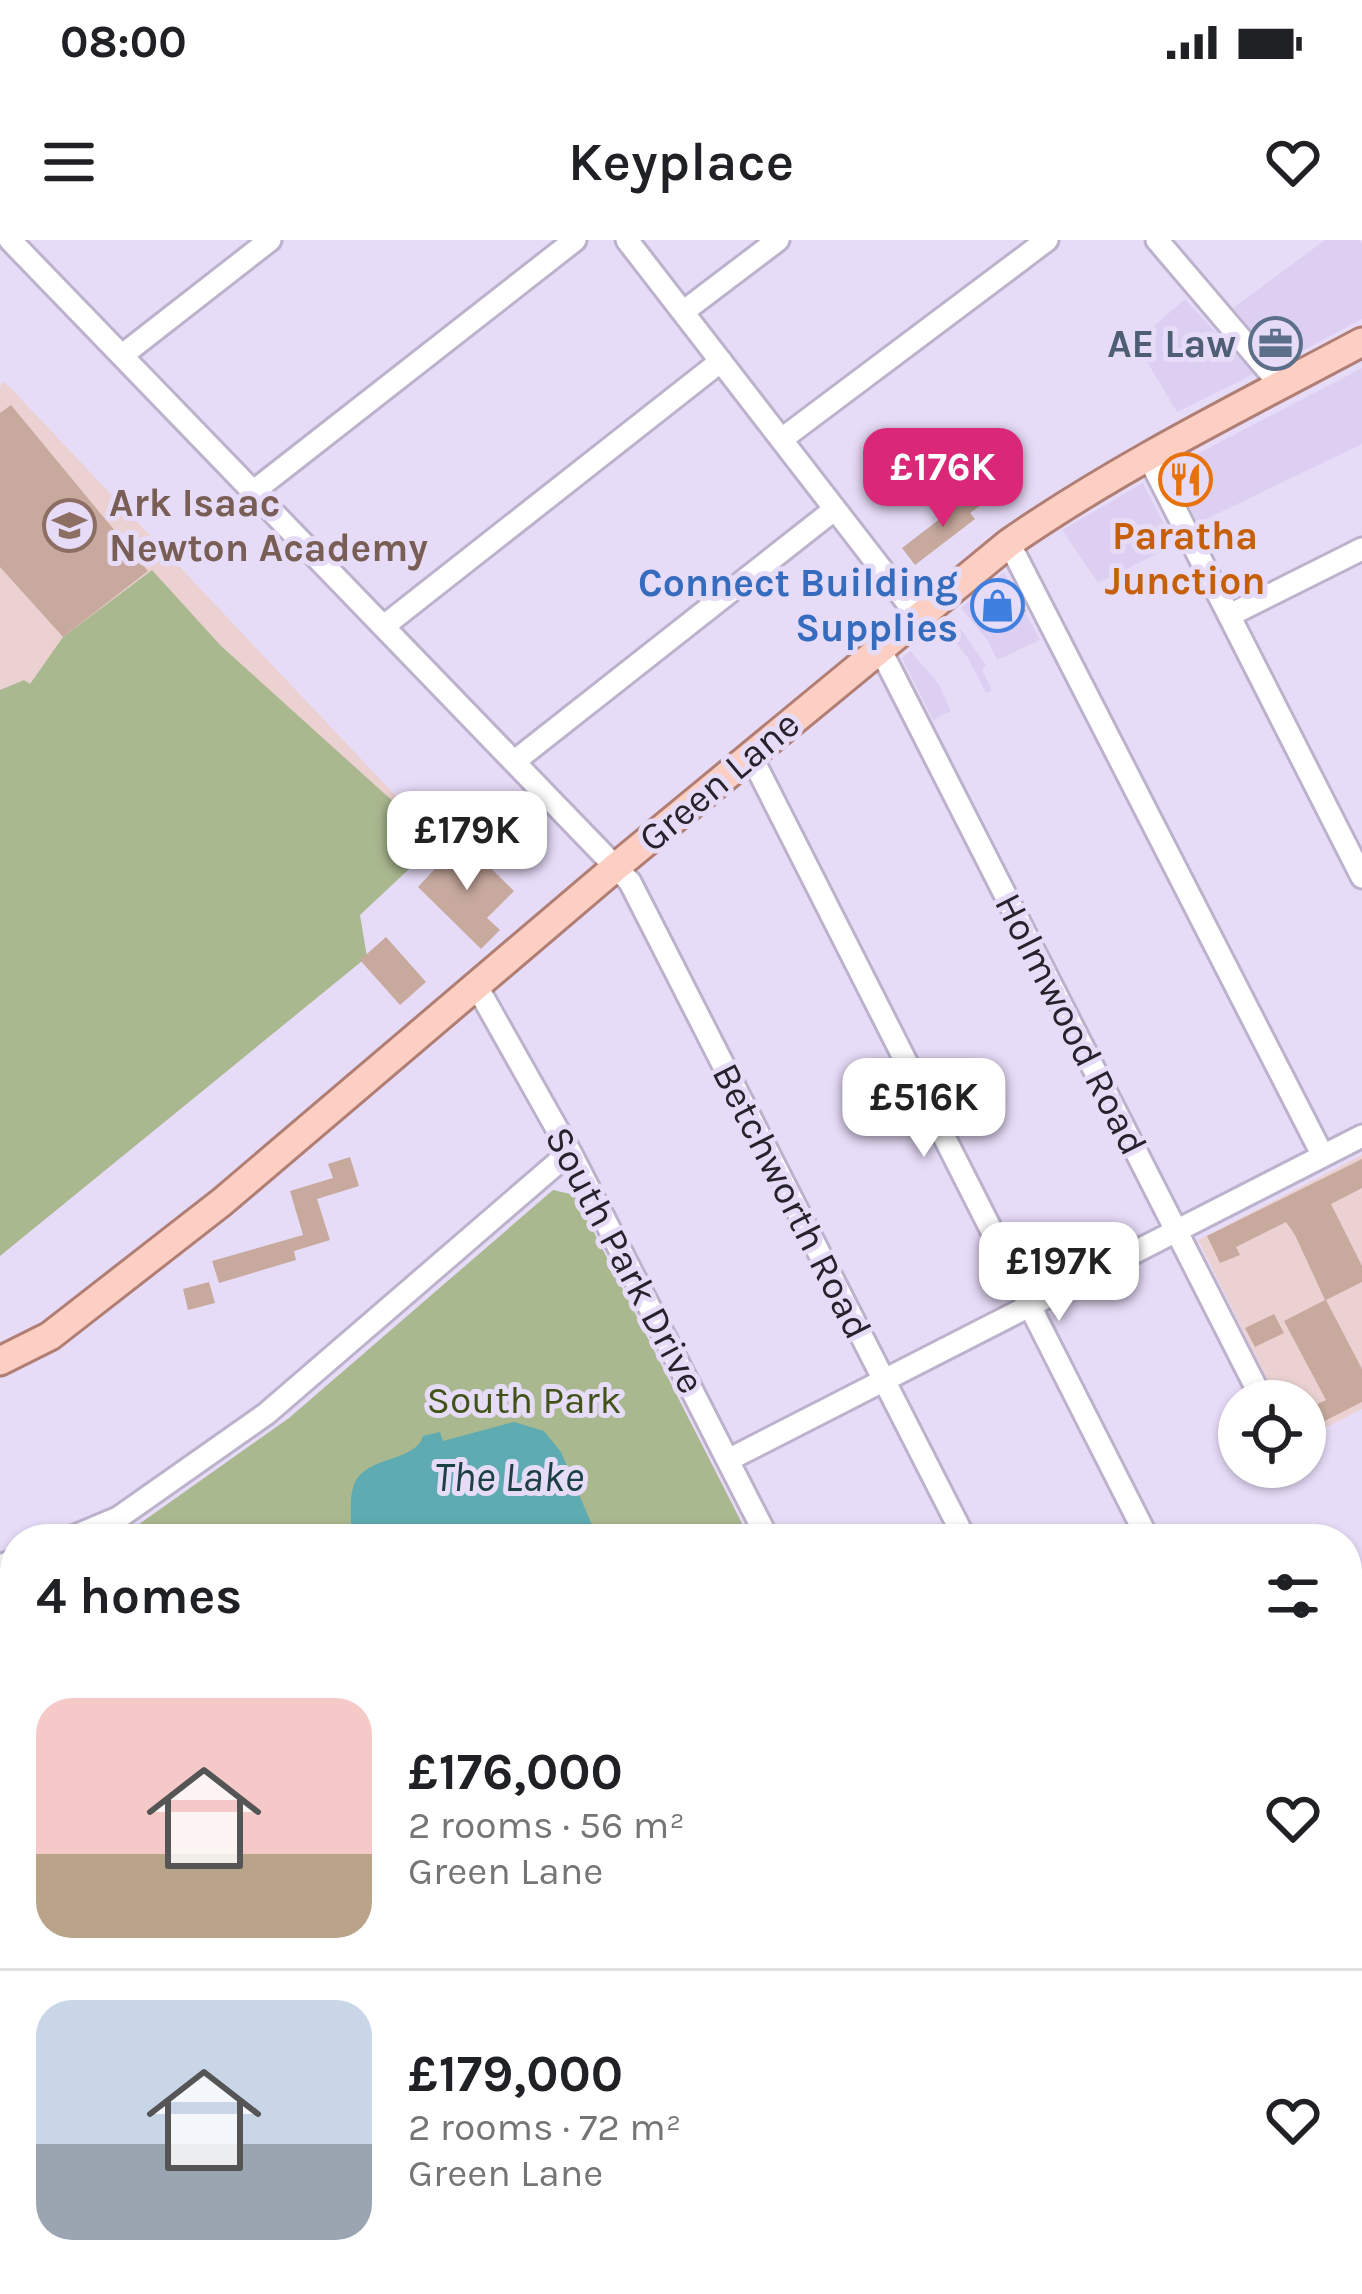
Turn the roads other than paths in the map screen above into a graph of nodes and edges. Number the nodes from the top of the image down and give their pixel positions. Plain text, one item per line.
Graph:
1 (10, 240) edge
2 (270, 240) edge
3 (574, 240) edge
4 (627, 240) edge
5 (778, 240) edge
6 (1048, 240) edge
7 (1157, 240) edge
8 (683, 312) junction
9 (1362, 341) edge
10 (126, 357) junction
11 (721, 361) junction
12 (1278, 387) junction
13 (782, 440) junction
14 (1148, 456) junction
15 (254, 491) junction
16 (835, 509) junction
17 (1009, 543) junction
18 (1362, 549) edge
19 (917, 615) junction
20 (1230, 615) junction
21 (384, 626) junction
22 (879, 647) junction
23 (751, 756) junction
24 (515, 761) junction
25 (617, 866) junction
26 (1362, 877) edge
27 (476, 985) junction
28 (1362, 1136) edge
29 (570, 1152) junction
30 (1323, 1156) junction
31 (1177, 1232) junction
32 (1030, 1306) junction
33 (0, 1361) edge
34 (883, 1380) junction
35 (1252, 1380) edge
36 (728, 1460) junction
37 (104, 1524) edge
38 (760, 1524) edge
39 (957, 1524) edge
40 (1140, 1524) edge

1 - 10 street, Betchworth Road
2 - 10 street
3 - 15 street
4 - 8 street
5 - 8 street
6 - 13 street
7 - 12 street
8 - 11 street
9 - 12 main road, Green Lane
10 - 15 street, Betchworth Road
11 - 13 street
11 - 21 street
12 - 14 main road, Green Lane
13 - 16 street
14 - 17 main road, Green Lane
14 - 20 street
15 - 21 street, Betchworth Road
16 - 19 street
16 - 24 street
17 - 19 main road, Green Lane
17 - 30 street
18 - 20 street
19 - 22 main road, Green Lane
20 - 26 street
21 - 24 street, Betchworth Road
22 - 23 main road, Green Lane
22 - 31 street, Holmwood Road
23 - 25 main road, Green Lane
23 - 32 street
24 - 25 street, Betchworth Road
25 - 27 main road, Green Lane
25 - 34 street, Betchworth Road
27 - 29 street, South Park Drive
27 - 33 main road, Green Lane
28 - 30 street
29 - 36 street, South Park Drive
29 - 37 street
30 - 31 street
31 - 32 street
31 - 35 street, Holmwood Road
32 - 34 street
32 - 40 street
34 - 36 street
34 - 39 street, Betchworth Road
36 - 38 street, South Park Drive

